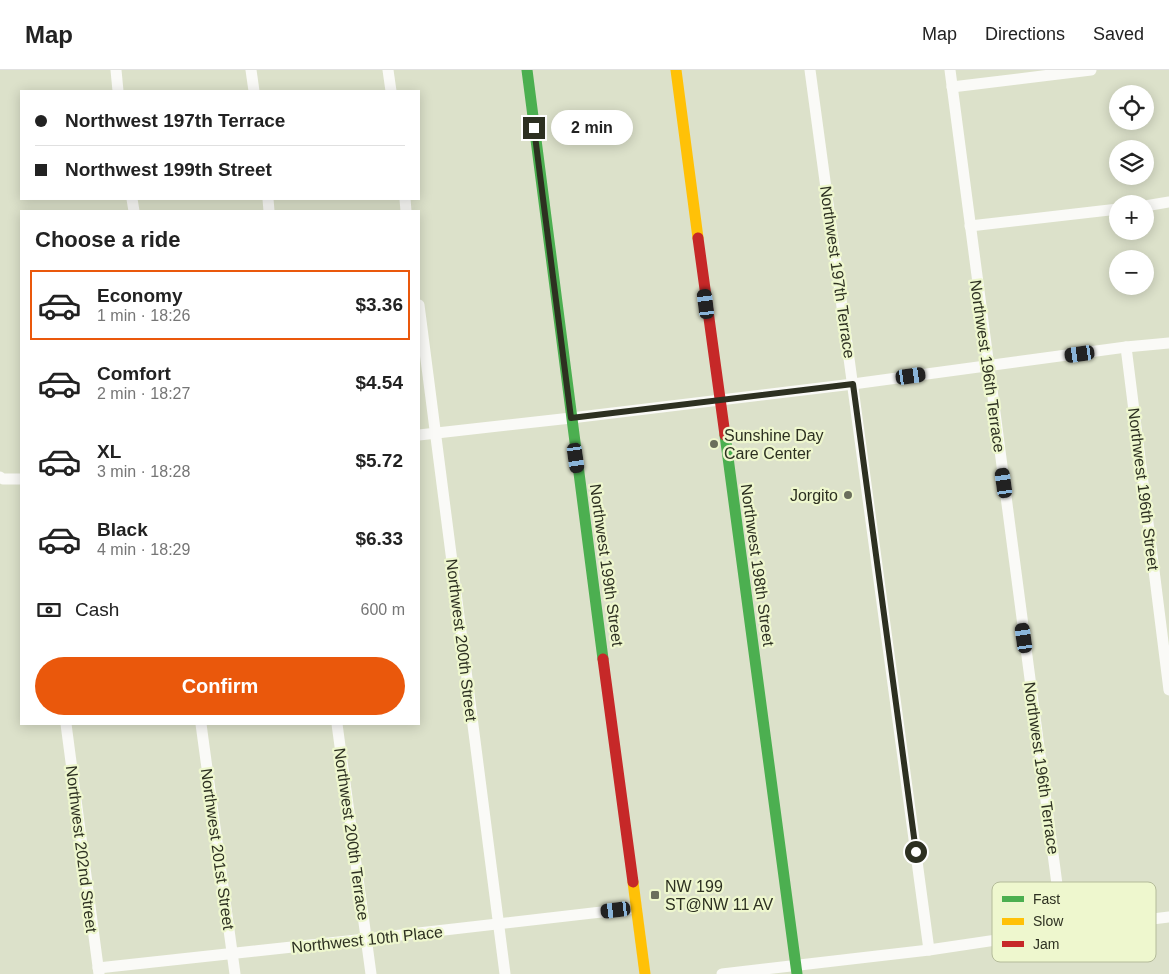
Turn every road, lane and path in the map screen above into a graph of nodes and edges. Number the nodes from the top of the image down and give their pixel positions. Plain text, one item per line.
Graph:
1 (116, 70) edge
2 (251, 70) edge
3 (388, 70) edge
4 (527, 70) edge
5 (676, 70) edge
6 (810, 70) edge
7 (950, 70) edge
8 (1091, 70) edge
9 (952, 87) junction
10 (118, 90) edge
11 (254, 90) edge
12 (391, 90) edge
13 (1169, 202) edge
14 (1154, 204) edge
15 (1109, 210) edge
16 (970, 226) junction
17 (420, 312) edge
18 (1169, 343) edge
19 (1126, 347) junction
20 (988, 366) junction
21 (853, 384) junction
22 (719, 401) junction
23 (571, 418) junction
24 (436, 432) junction
25 (420, 435) edge
26 (0, 477) edge
27 (20, 479) edge
28 (1169, 690) edge
29 (66, 725) edge
30 (201, 725) edge
31 (337, 725) edge
32 (1057, 882) edge
33 (636, 908) junction
34 (1169, 917) edge
35 (1156, 919) edge
36 (498, 924) junction
37 (366, 939) junction
38 (992, 941) edge
39 (929, 950) junction
40 (232, 954) junction
41 (797, 970) edge
42 (98, 971) edge
43 (235, 974) edge
44 (371, 974) edge
45 (505, 974) edge
46 (645, 974) edge
47 (722, 974) edge

1 - 10 street
2 - 11 street
3 - 12 street
4 - 23 main road, Northwest 199th Street
5 - 22 main road, Northwest 198th Street
6 - 21 street, Northwest 197th Terrace
7 - 9 street, Northwest 196th Terrace
8 - 9 street
9 - 16 street, Northwest 196th Terrace
13 - 14 street
15 - 16 street
16 - 20 street, Northwest 196th Terrace
17 - 24 street, Northwest 200th Street
18 - 19 street
19 - 20 street
19 - 28 street, Northwest 196th Street
20 - 21 street
20 - 32 street, Northwest 196th Terrace
21 - 22 street
21 - 39 street, Northwest 197th Terrace
22 - 23 street
22 - 41 main road, Northwest 198th Street
23 - 24 street
23 - 33 main road, Northwest 199th Street
24 - 25 street
24 - 36 street, Northwest 200th Street
26 - 27 street
29 - 42 street, Northwest 202nd Street
30 - 40 street, Northwest 201st Street
31 - 37 street, Northwest 200th Terrace
33 - 36 street, Northwest 10th Place
33 - 46 main road, Northwest 199th Street
34 - 35 street
36 - 37 street, Northwest 10th Place
36 - 45 street, Northwest 200th Street
37 - 40 street, Northwest 10th Place
37 - 44 street, Northwest 200th Terrace
38 - 39 street
39 - 41 street
40 - 42 street, Northwest 10th Place
40 - 43 street, Northwest 201st Street
41 - 47 street

